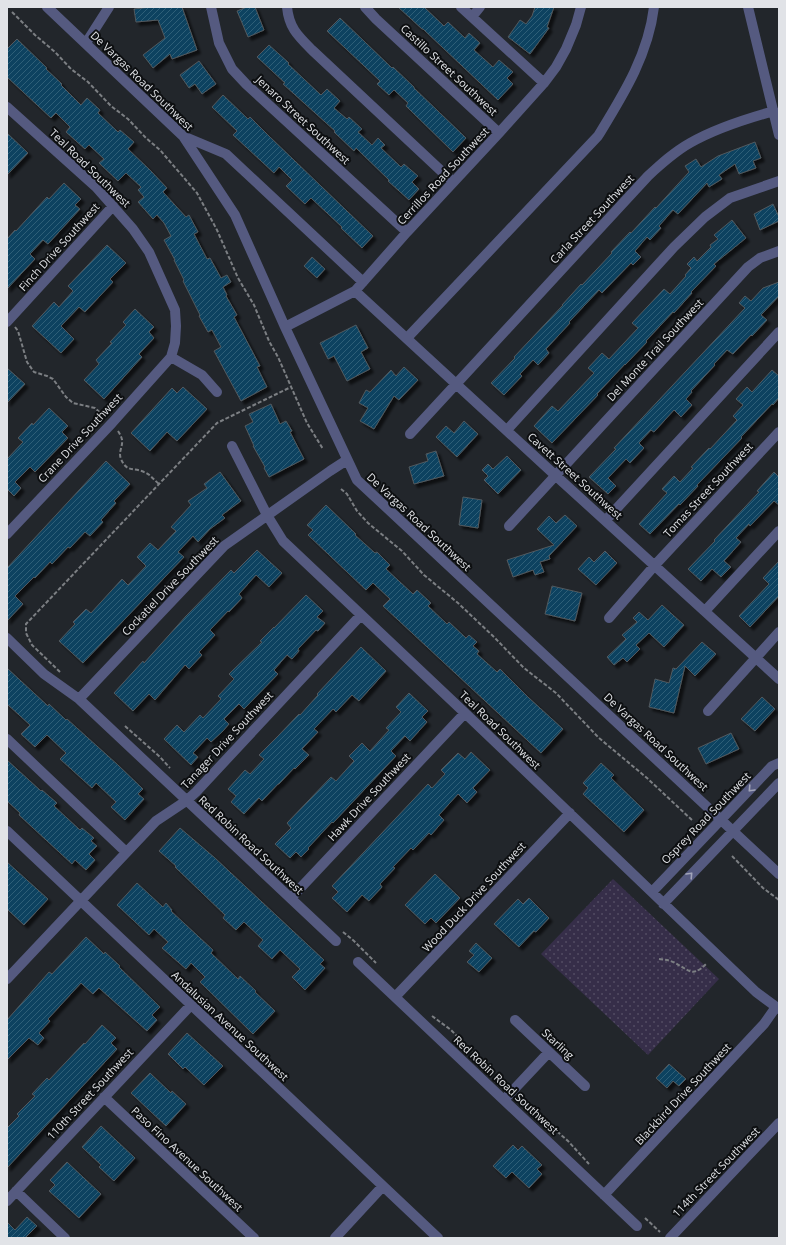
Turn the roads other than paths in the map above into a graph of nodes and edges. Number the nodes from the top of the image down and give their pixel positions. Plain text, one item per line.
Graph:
1 (47, 7) edge
2 (109, 7) edge
3 (211, 7) edge
4 (286, 7) edge
5 (366, 7) edge
6 (461, 7) edge
7 (480, 7) edge
8 (582, 7) edge
9 (654, 7) edge
10 (748, 7) edge
11 (472, 17) junction
12 (86, 43) junction
13 (544, 83) junction
14 (7, 107) edge
15 (774, 110) junction
16 (499, 133) junction
17 (779, 135) edge
18 (184, 136) junction
19 (779, 180) edge
20 (453, 182) junction
21 (113, 206) junction
22 (407, 232) junction
23 (779, 251) edge
24 (363, 282) junction
25 (355, 291) junction
26 (10, 323) edge
27 (285, 327) junction
28 (779, 332) edge
29 (407, 338) junction
30 (171, 357) junction
31 (456, 383) junction
32 (216, 392) dead end
33 (507, 430) junction
34 (779, 432) edge
35 (410, 434) dead end
36 (232, 446) dead end
37 (347, 460) junction
38 (555, 475) junction
39 (267, 515) junction
40 (606, 520) junction
41 (509, 526) dead end
42 (779, 531) edge
43 (7, 534) edge
44 (655, 565) junction
45 (705, 611) junction
46 (361, 615) junction
47 (609, 618) dead end
48 (779, 632) edge
49 (7, 638) edge
50 (756, 657) junction
51 (779, 679) edge
52 (79, 699) junction
53 (708, 711) dead end
54 (465, 713) junction
55 (7, 739) edge
56 (779, 763) edge
57 (779, 783) edge
58 (186, 801) junction
59 (570, 813) junction
60 (721, 819) junction
61 (733, 830) junction
62 (7, 831) edge
63 (126, 852) junction
64 (779, 874) edge
65 (652, 892) junction
66 (291, 898) junction
67 (81, 900) junction
68 (664, 904) junction
69 (336, 941) dead end
70 (358, 962) dead end
71 (7, 979) edge
72 (395, 997) junction
73 (190, 1005) junction
74 (777, 1008) edge
75 (515, 1020) dead end
76 (549, 1052) junction
77 (585, 1086) dead end
78 (104, 1097) junction
79 (504, 1100) junction
80 (779, 1123) edge
81 (383, 1186) junction
82 (16, 1191) junction
83 (604, 1195) junction
84 (7, 1200) edge
85 (637, 1226) dead end
86 (66, 1238) edge
87 (254, 1238) edge
88 (335, 1238) edge
89 (438, 1238) edge
90 (670, 1238) edge

1 - 12 street, De Vargas Road Southwest
2 - 12 street
3 - 22 street, Jenaro Street Southwest
4 - 20 street
5 - 16 street, Castillo Street Southwest
6 - 11 street
7 - 11 street
8 - 13 street, Cerrillos Road Southwest
9 - 29 street
10 - 15 street
11 - 13 street
12 - 18 street, De Vargas Road Southwest
13 - 16 street, Cerrillos Road Southwest
14 - 21 street, Teal Road Southwest
15 - 17 street
15 - 31 street, Carla Street Southwest
16 - 20 street, Cerrillos Road Southwest
18 - 24 street
18 - 27 street, De Vargas Road Southwest
19 - 33 street
20 - 22 street, Cerrillos Road Southwest
21 - 26 street, Finch Drive Southwest
21 - 30 street, Teal Road Southwest
22 - 24 street, Cerrillos Road Southwest
23 - 38 street, Del Monte Trail Southwest
24 - 25 street, Cerrillos Road Southwest
25 - 27 street, Cerrillos Road Southwest
25 - 29 street, Cavett Street Southwest
27 - 37 street, De Vargas Road Southwest
28 - 40 street
29 - 31 street, Cavett Street Southwest
30 - 32 street
30 - 43 street, Crane Drive Southwest
31 - 33 street, Cavett Street Southwest
31 - 35 street, Carla Street Southwest
33 - 38 street, Cavett Street Southwest
34 - 44 street, Tomas Street Southwest
36 - 39 street, Teal Road Southwest
37 - 39 street, Cockatiel Drive Southwest
37 - 60 street, De Vargas Road Southwest
38 - 40 street, Cavett Street Southwest
38 - 41 street, Del Monte Trail Southwest
39 - 46 street, Teal Road Southwest
39 - 52 street, Cockatiel Drive Southwest
40 - 44 street, Cavett Street Southwest
42 - 45 street
44 - 45 street, Cavett Street Southwest
44 - 47 street, Tomas Street Southwest
45 - 50 street, Cavett Street Southwest
46 - 54 street, Teal Road Southwest
46 - 58 street, Tanager Drive Southwest
48 - 50 street
49 - 52 street, Red Robin Road Southwest
50 - 51 street, Cavett Street Southwest
50 - 53 street
52 - 58 street, Red Robin Road Southwest
54 - 59 street, Teal Road Southwest
54 - 66 street, Hawk Drive Southwest
55 - 63 street
56 -> 60 street, Osprey Road Southwest
57 - 61 street
58 - 63 street, Tanager Drive Southwest
58 - 66 street, Red Robin Road Southwest
59 - 65 street, Teal Road Southwest
59 - 72 street, Wood Duck Drive Southwest
60 - 61 street, De Vargas Road Southwest
60 - 65 street, Osprey Road Southwest
61 - 64 street, De Vargas Road Southwest
68 -> 61 street
62 - 67 street, Andalusian Avenue Southwest
63 - 67 street, Tanager Drive Southwest
65 - 68 street, Teal Road Southwest
66 - 69 street, Red Robin Road Southwest
67 - 71 street, Tanager Drive Southwest
67 - 73 street, Andalusian Avenue Southwest
68 - 74 street, Teal Road Southwest
70 - 72 street, Red Robin Road Southwest
72 - 79 street, Red Robin Road Southwest
73 - 78 street, 110th Street Southwest
73 - 81 street, Andalusian Avenue Southwest
74 - 83 street, Blackbird Drive Southwest
75 - 76 street, Starling
76 - 77 street, Starling
76 - 79 street
78 - 82 street, 110th Street Southwest
78 - 87 street, Paso Fino Avenue Southwest
79 - 83 street, Red Robin Road Southwest
80 - 90 street, 114th Street Southwest
81 - 88 street
81 - 89 street, Andalusian Avenue Southwest
82 - 84 street, 110th Street Southwest
82 - 86 street
83 - 85 street, Red Robin Road Southwest

